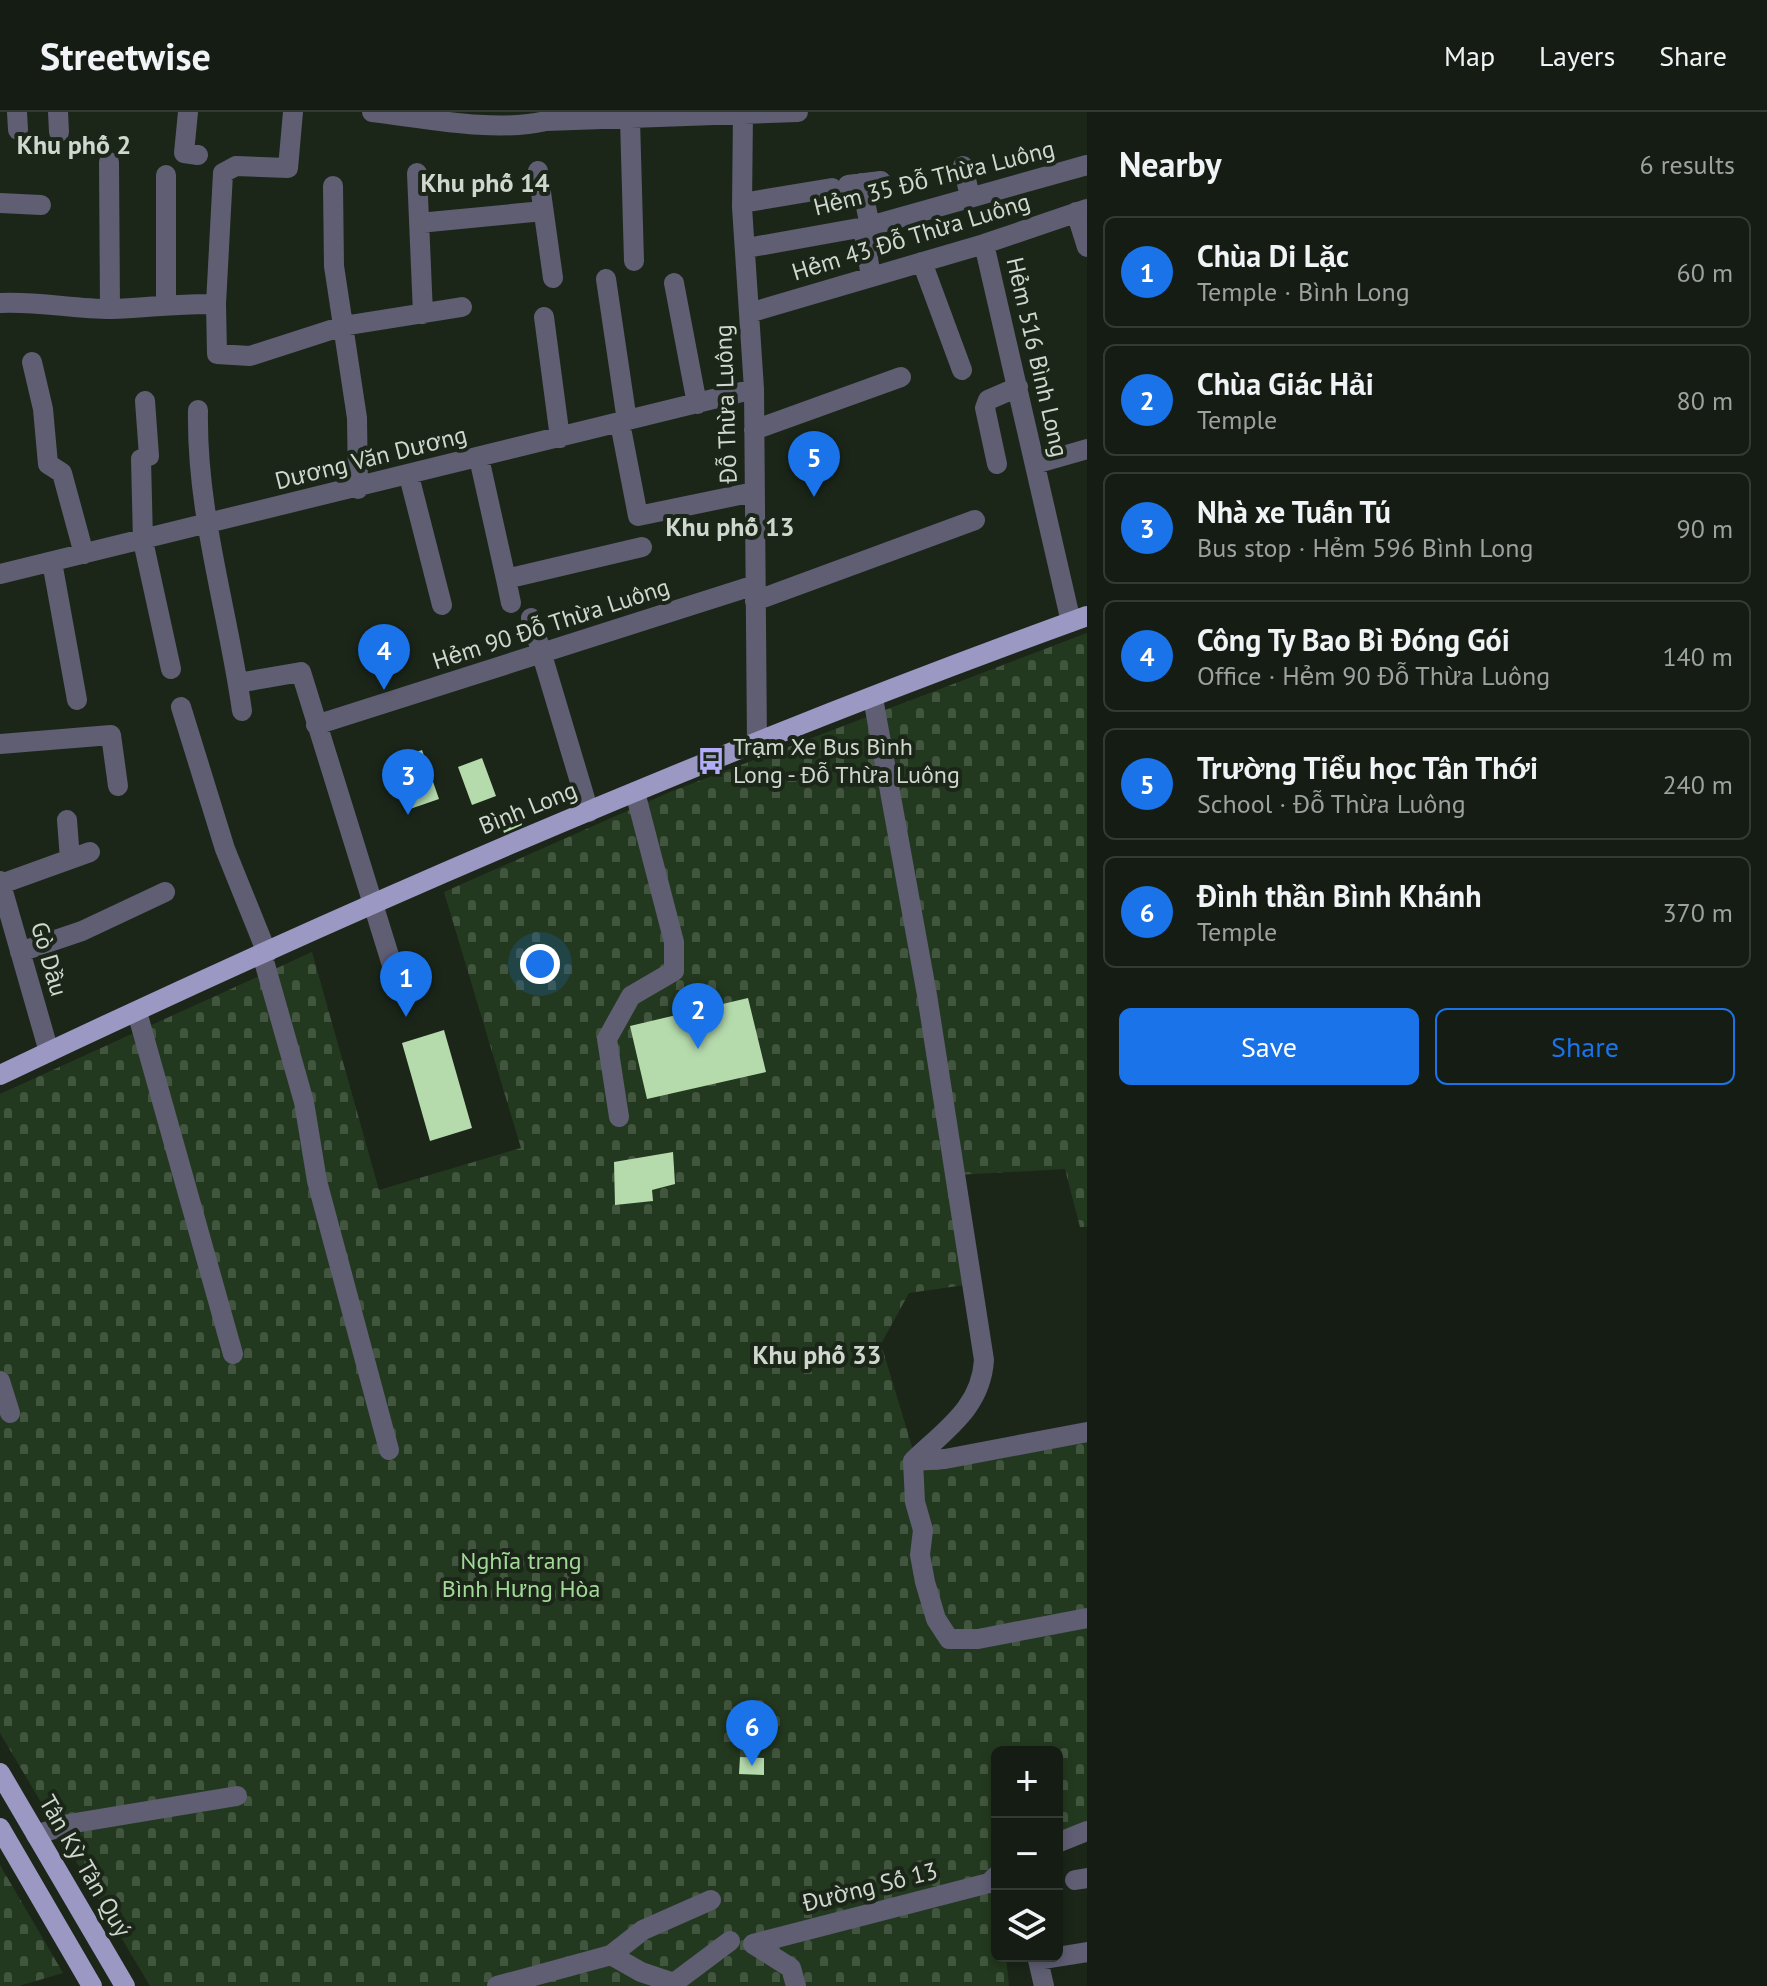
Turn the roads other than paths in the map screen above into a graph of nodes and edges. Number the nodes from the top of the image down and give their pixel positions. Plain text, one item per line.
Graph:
1 (188, 112) edge
2 (293, 112) edge
3 (372, 112) edge
4 (798, 112) edge
5 (409, 114) edge
6 (743, 114) edge
7 (638, 116) edge
8 (531, 118) edge
9 (198, 155) dead end
10 (109, 162) dead end
11 (1087, 165) edge
12 (963, 166) dead end
13 (538, 171) dead end
14 (417, 173) dead end
15 (166, 175) dead end
16 (333, 186) dead end
17 (970, 197) junction
18 (0, 203) edge
19 (742, 203) junction
20 (41, 205) dead end
21 (1081, 210) edge
22 (543, 211) junction
23 (419, 223) junction
24 (867, 226) junction
25 (984, 244) junction
26 (1087, 247) edge
27 (747, 248) junction
28 (634, 261) dead end
29 (922, 262) junction
30 (871, 277) junction
31 (553, 278) dead end
32 (606, 279) dead end
33 (674, 283) dead end
34 (0, 303) edge
35 (166, 303) junction
36 (216, 304) junction
37 (462, 307) dead end
38 (110, 309) junction
39 (749, 313) junction
40 (423, 314) junction
41 (544, 317) dead end
42 (343, 326) junction
43 (32, 362) dead end
44 (962, 370) dead end
45 (901, 377) dead end
46 (1018, 387) junction
47 (754, 389) junction
48 (145, 401) dead end
49 (697, 404) junction
50 (198, 410) dead end
51 (623, 422) junction
52 (754, 430) junction
53 (560, 438) junction
54 (1087, 449) edge
55 (479, 458) junction
56 (997, 464) dead end
57 (1035, 464) junction
58 (409, 476) junction
59 (358, 489) junction
60 (754, 492) junction
61 (975, 520) dead end
62 (206, 526) junction
63 (143, 541) junction
64 (642, 547) dead end
65 (84, 554) junction
66 (52, 562) junction
67 (0, 574) edge
68 (506, 579) junction
69 (755, 593) junction
70 (511, 603) dead end
71 (442, 605) dead end
72 (531, 618) dead end
73 (1079, 619) edge
74 (542, 654) junction
75 (171, 669) dead end
76 (238, 683) junction
77 (873, 698) junction
78 (77, 700) dead end
79 (181, 707) dead end
80 (242, 711) dead end
81 (316, 725) junction
82 (757, 742) junction
83 (0, 744) edge
84 (118, 786) dead end
85 (635, 792) junction
86 (589, 812) junction
87 (67, 820) dead end
88 (0, 882) edge
89 (165, 892) dead end
90 (374, 904) junction
91 (6, 920) edge
92 (20, 952) junction
93 (265, 954) junction
94 (396, 978) dead end
95 (137, 1012) junction
96 (49, 1052) junction
97 (0, 1075) edge
98 (619, 1117) dead end
99 (233, 1354) dead end
100 (0, 1381) edge
101 (10, 1413) dead end
102 (1087, 1432) edge
103 (389, 1450) dead end
104 (913, 1461) junction
105 (1087, 1618) edge
106 (0, 1773) edge
107 (237, 1796) dead end
108 (0, 1828) edge
109 (1087, 1831) edge
110 (36, 1835) junction
111 (1063, 1841) edge
112 (991, 1881) edge
113 (711, 1900) dead end
114 (730, 1941) dead end
115 (1087, 1952) edge
116 (611, 1955) junction
117 (1063, 1955) edge
118 (1034, 1962) edge
119 (92, 1986) edge
120 (125, 1986) edge
121 (497, 1986) edge
122 (796, 1986) edge
123 (1044, 1986) edge

1 - 9 street
2 - 36 street
3 - 5 street
4 - 6 street
5 - 8 street
6 - 7 street
6 - 19 street, Đỗ Thừa Luông
7 - 8 street
7 - 28 street
10 - 38 street
11 - 17 street, Hẻm 35 Đỗ Thừa Luông
12 - 17 street
13 - 22 street
14 - 23 street
15 - 35 street
16 - 42 street
17 - 24 street, Hẻm 35 Đỗ Thừa Luông
18 - 20 street
19 - 24 street
19 - 27 street, Đỗ Thừa Luông
21 - 25 street, Hẻm 43 Đỗ Thừa Luông
21 - 26 street
22 - 23 street
22 - 31 street
23 - 40 street
24 - 27 street, Hẻm 35 Đỗ Thừa Luông
24 - 30 street
25 - 29 street, Hẻm 43 Đỗ Thừa Luông
25 - 46 street, Hẻm 516 Bình Long
27 - 39 street, Đỗ Thừa Luông
29 - 30 street, Hẻm 43 Đỗ Thừa Luông
29 - 44 street
30 - 39 street, Hẻm 43 Đỗ Thừa Luông
32 - 51 street
33 - 49 street
34 - 38 street
35 - 36 street
35 - 38 street
36 - 42 street
37 - 40 street
39 - 47 street, Đỗ Thừa Luông
40 - 42 street
41 - 53 street
42 - 59 street
43 - 65 street
45 - 52 street
46 - 56 street
46 - 57 street, Hẻm 516 Bình Long
47 - 49 street, Dương Văn Dương
47 - 52 street, Đỗ Thừa Luông
48 - 63 street
49 - 51 street, Dương Văn Dương
50 - 62 street
51 - 53 street, Dương Văn Dương
51 - 60 street
52 - 60 street, Đỗ Thừa Luông
53 - 55 street, Dương Văn Dương
54 - 57 street
55 - 58 street, Dương Văn Dương
55 - 68 street
57 - 73 street, Hẻm 516 Bình Long
58 - 59 street, Dương Văn Dương
58 - 71 street
59 - 62 street, Dương Văn Dương
60 - 69 street, Đỗ Thừa Luông
61 - 69 street, Hẻm 90 Đỗ Thừa Luông
62 - 63 street, Dương Văn Dương
62 - 76 street
63 - 65 street, Dương Văn Dương
63 - 75 street
64 - 68 street
65 - 66 street, Dương Văn Dương
66 - 67 street, Dương Văn Dương
66 - 78 street
68 - 70 street
69 - 74 street, Hẻm 90 Đỗ Thừa Luông
69 - 82 street, Đỗ Thừa Luông
72 - 74 street
73 - 77 main road, Bình Long
74 - 81 street, Hẻm 90 Đỗ Thừa Luông
74 - 86 street
76 - 80 street
76 - 81 street
77 - 82 main road, Bình Long
77 - 104 street
79 - 93 street
81 - 90 street
82 - 85 main road, Bình Long
83 - 84 street
85 - 86 main road, Bình Long
85 - 98 street
86 - 90 main road, Bình Long
87 - 88 street
88 - 91 street, Gò Dầu
89 - 92 street
90 - 93 main road, Bình Long
90 - 94 street
91 - 92 street, Gò Dầu
92 - 96 street, Gò Dầu
93 - 95 main road, Bình Long
93 - 103 street
95 - 96 main road, Bình Long
95 - 99 street
96 - 97 main road, Bình Long
100 - 101 street
102 - 104 street
104 - 105 street
106 - 110 main road, Tân Kỳ Tân Quý
107 - 110 street
108 - 119 main road
109 - 111 street
110 - 120 main road, Tân Kỳ Tân Quý
112 - 122 street, Đường Số 13
113 - 116 street
114 - 116 street
115 - 117 street
116 - 121 street
118 - 123 street

